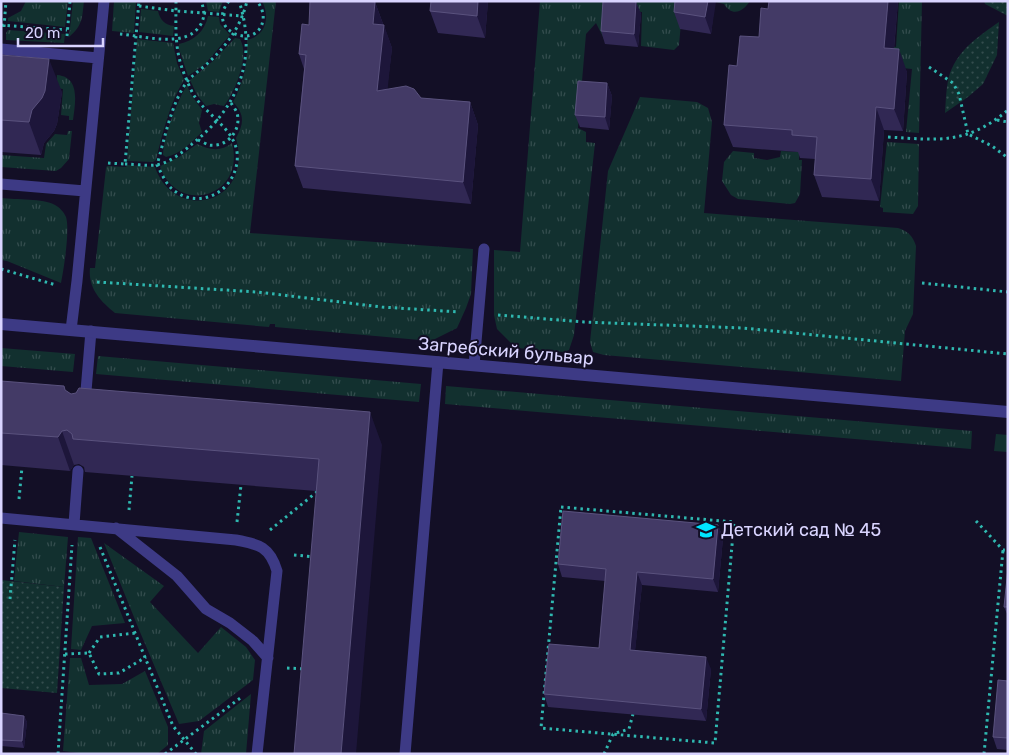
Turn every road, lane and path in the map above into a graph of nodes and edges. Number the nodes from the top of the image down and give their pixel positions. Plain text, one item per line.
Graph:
1 (6, 1) edge
2 (104, 1) edge
3 (139, 1) edge
4 (176, 1) edge
5 (201, 1) edge
6 (229, 1) edge
7 (238, 1) edge
8 (247, 1) edge
9 (257, 1) edge
10 (139, 6) junction
11 (176, 11) junction
12 (205, 12) junction
13 (223, 14) junction
14 (243, 16) junction
15 (2, 25) edge
16 (67, 30) dead end
17 (100, 32) junction
18 (234, 34) junction
19 (136, 36) junction
20 (245, 36) junction
21 (175, 40) junction
22 (1, 48) edge
23 (98, 58) junction
24 (929, 67) dead end
25 (187, 81) junction
26 (231, 102) junction
27 (1008, 110) edge
28 (996, 120) junction
29 (217, 121) junction
30 (1008, 122) edge
31 (968, 134) junction
32 (232, 137) junction
33 (888, 137) dead end
34 (198, 140) junction
35 (1008, 158) edge
36 (124, 164) junction
37 (157, 165) junction
38 (104, 166) dead end
39 (1, 184) edge
40 (84, 191) junction
41 (484, 250) dead end
42 (922, 283) dead end
43 (1008, 292) edge
44 (1, 324) edge
45 (71, 330) junction
46 (91, 332) junction
47 (917, 346) dead end
48 (1008, 354) edge
49 (438, 362) junction
50 (474, 365) junction
51 (84, 412) edge
52 (1008, 412) edge
53 (22, 467) edge
54 (78, 471) edge
55 (132, 476) edge
56 (240, 485) edge
57 (318, 491) edge
58 (1, 518) edge
59 (17, 519) junction
60 (976, 521) dead end
61 (74, 524) junction
62 (122, 528) junction
63 (16, 534) dead end
64 (73, 539) dead end
65 (97, 540) dead end
66 (236, 540) junction
67 (255, 543) junction
68 (1002, 550) junction
69 (1008, 550) edge
70 (268, 553) junction
71 (316, 557) edge
72 (10, 599) dead end
73 (136, 633) junction
74 (89, 653) junction
75 (65, 654) junction
76 (146, 657) junction
77 (267, 662) junction
78 (306, 669) edge
79 (244, 695) dead end
80 (633, 714) edge
81 (613, 734) junction
82 (184, 739) junction
83 (58, 754) edge
84 (165, 754) edge
85 (196, 754) edge
86 (257, 754) edge
87 (405, 754) edge
88 (604, 754) edge
89 (984, 754) edge

1 - 15 path
2 - 17 lane
3 - 10 path
4 - 11 path
5 - 12 path
6 - 13 path
7 - 14 path
8 - 14 path
9 - 20 path
10 - 11 path
10 - 19 path
11 - 12 path
11 - 21 path
12 - 13 path
12 - 21 path
13 - 14 path
13 - 18 path
14 - 18 path
14 - 20 path
15 - 16 path
15 - 22 path
17 - 19 path
17 - 23 lane
18 - 20 path
18 - 25 path
19 - 21 path
19 - 36 path
20 - 26 path
21 - 25 path
22 - 23 lane
23 - 40 lane
24 - 31 path
25 - 29 path
25 - 37 path
26 - 29 path
26 - 32 path
27 - 28 path
28 - 30 path
28 - 31 path
29 - 32 path
29 - 34 path
31 - 33 path
31 - 35 path
32 - 34 path
32 - 37 path
34 - 37 path
36 - 37 path
36 - 38 path
39 - 40 lane
40 - 45 lane
41 - 50 lane
42 - 43 path
44 - 45 street, Загребский бульвар
45 - 46 street, Загребский бульвар
46 - 49 street, Загребский бульвар
46 - 51 lane
47 - 48 path
49 - 50 street, Загребский бульвар
49 - 87 lane
50 - 52 street, Загребский бульвар
53 - 59 path
54 - 61 lane
55 - 62 path
56 - 66 path
57 - 67 path
58 - 59 lane
59 - 61 lane
60 - 68 path
61 - 62 lane
62 - 66 lane
62 - 77 lane
63 - 72 path
64 - 75 path
65 - 73 path
66 - 67 lane
67 - 70 lane
68 - 69 path
68 - 89 path
70 - 71 path
70 - 77 lane
73 - 74 path
73 - 76 path
74 - 75 path
74 - 76 path
75 - 83 path
76 - 82 path
77 - 78 path
77 - 86 lane
79 - 82 path
80 - 81 path
81 - 81 path
81 - 88 path
82 - 84 path
82 - 85 path

